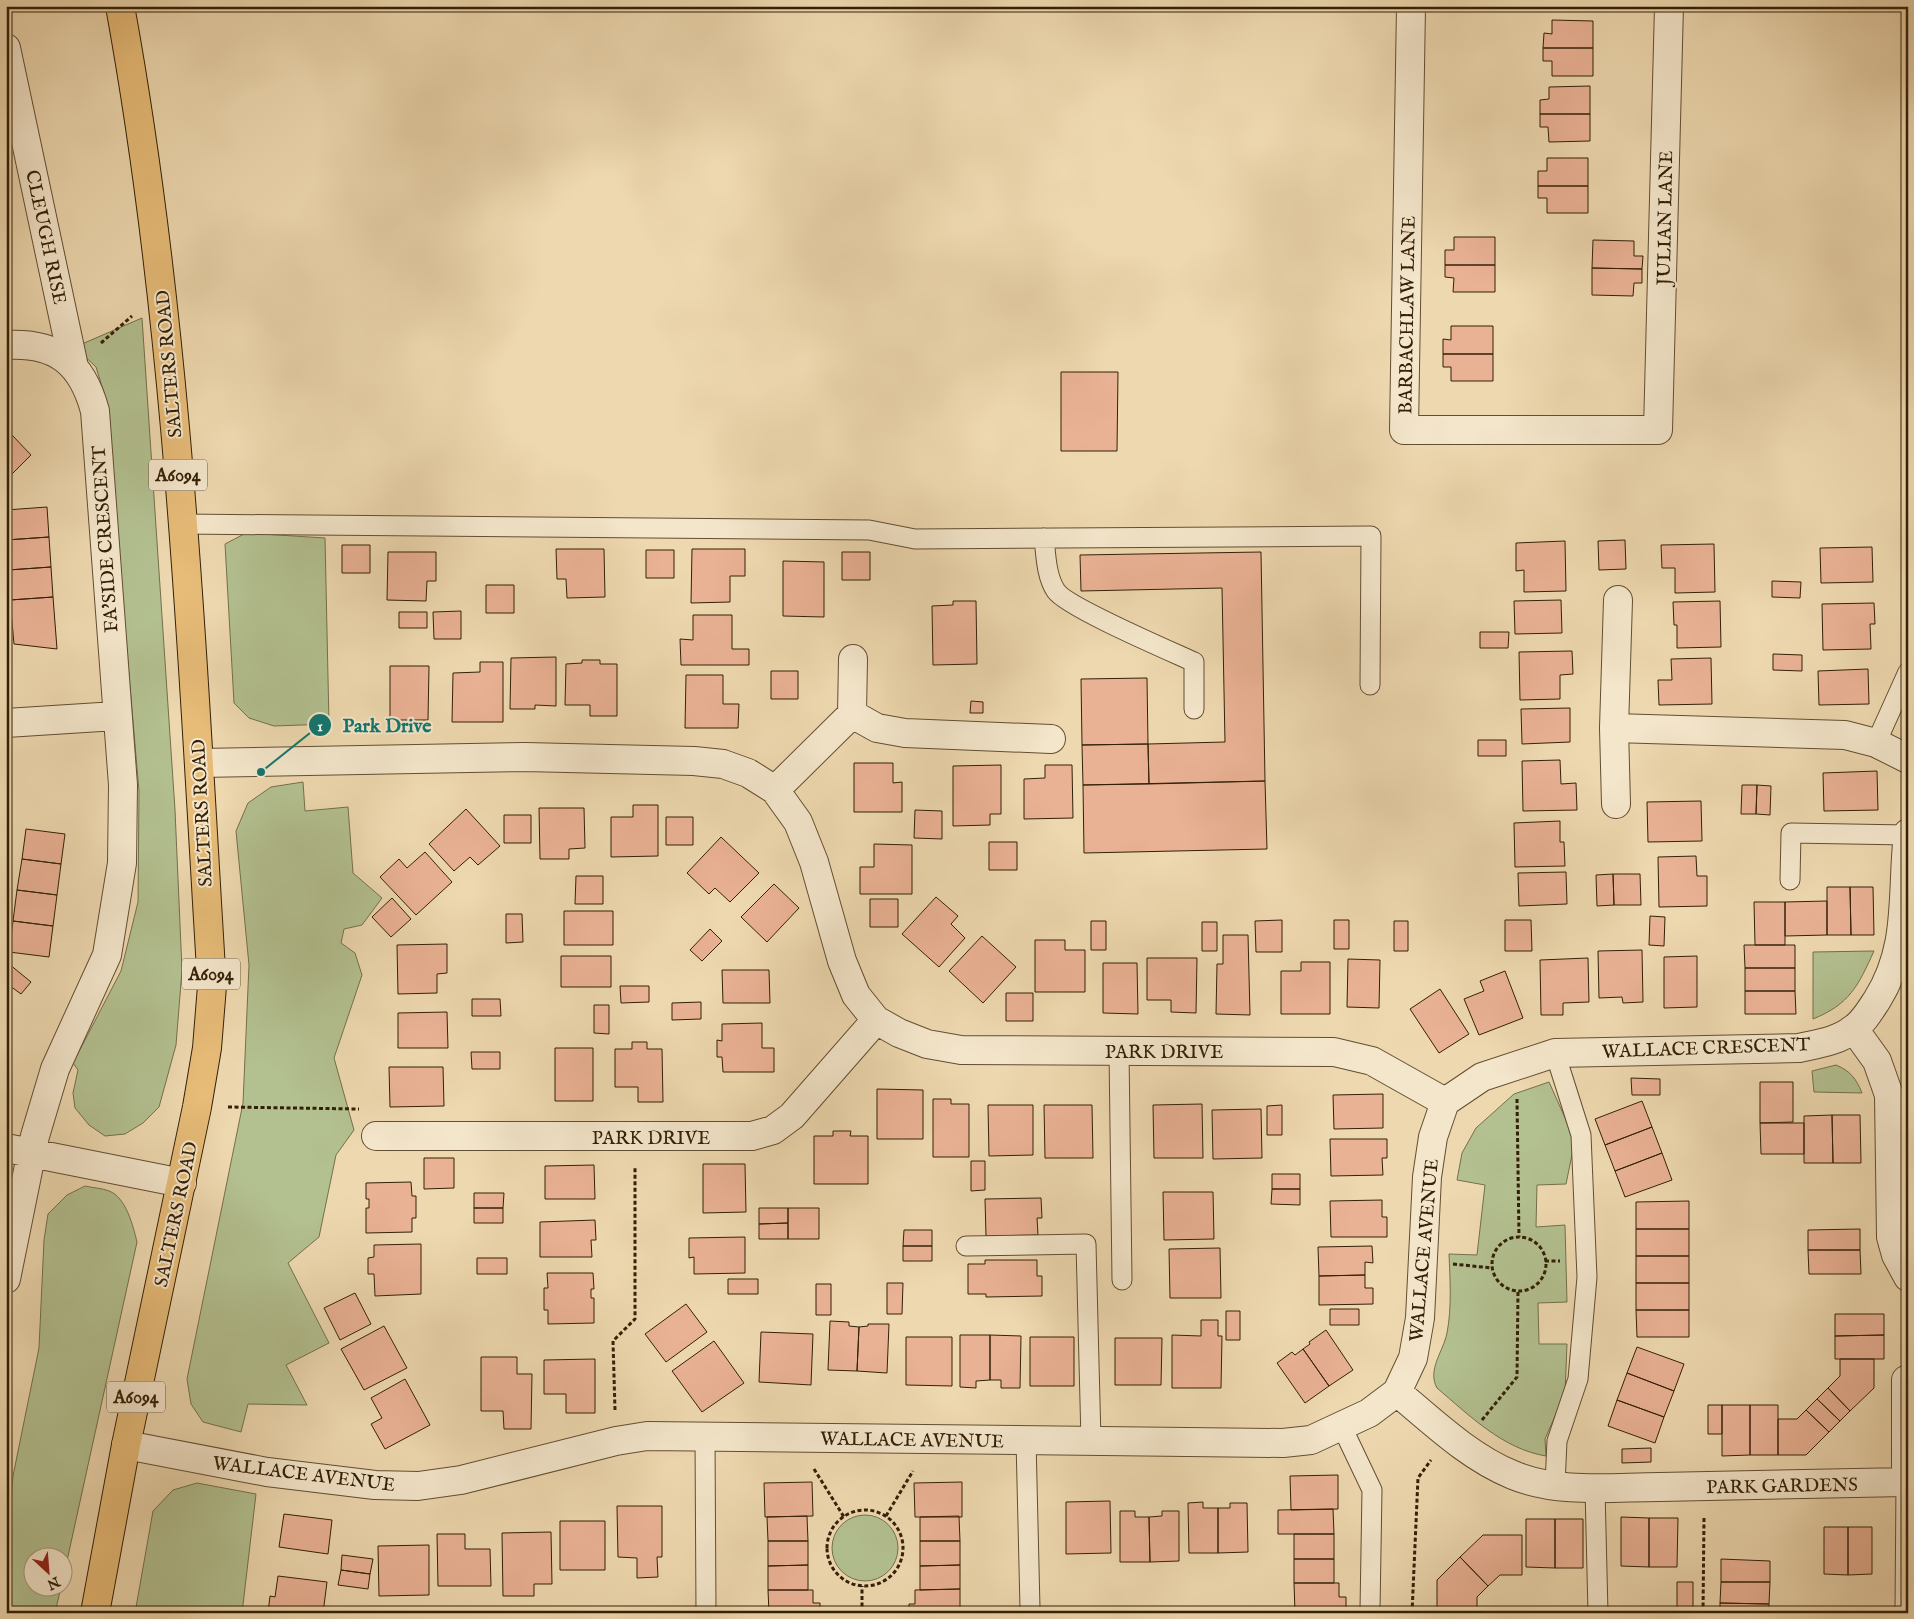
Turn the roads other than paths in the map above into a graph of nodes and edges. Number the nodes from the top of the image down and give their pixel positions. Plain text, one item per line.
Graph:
1 (120, 6) edge
2 (1411, 6) edge
3 (1669, 6) edge
4 (6, 48) edge
5 (6, 346) edge
6 (74, 366) junction
7 (1658, 430) joint
8 (183, 524) junction
9 (1044, 538) junction
10 (1618, 600) dead end
11 (853, 659) dead end
12 (1908, 672) edge
13 (1370, 685) dead end
14 (1194, 709) dead end
15 (852, 714) junction
16 (116, 716) junction
17 (6, 723) edge
18 (1614, 728) junction
19 (1051, 739) dead end
20 (1876, 743) junction
21 (1908, 759) edge
22 (198, 763) junction
23 (775, 790) junction
24 (1616, 804) dead end
25 (1908, 834) edge
26 (1790, 880) dead end
27 (876, 1020) junction
28 (1854, 1029) junction
29 (1119, 1051) junction
30 (1555, 1052) junction
31 (1446, 1102) junction
32 (376, 1136) dead end
33 (19, 1151) edge
34 (182, 1183) junction
35 (966, 1246) dead end
36 (1908, 1276) edge
37 (6, 1279) edge
38 (1122, 1280) dead end
39 (1906, 1380) dead end
40 (1397, 1392) junction
41 (1342, 1427) junction
42 (705, 1436) junction
43 (1026, 1440) junction
44 (1091, 1441) junction
45 (126, 1445) junction
46 (1906, 1482) junction
47 (1555, 1486) junction
48 (1595, 1489) junction
49 (1907, 1562) edge
50 (1030, 1608) dead end
51 (1370, 1610) dead end
52 (95, 1613) edge
53 (706, 1613) edge
54 (1598, 1613) edge
55 (1905, 1613) edge

1 - 8 main road, SALTERS ROAD / A6094
2 - 7 street, BARBACHLAW LANE
3 - 7 street, JULIAN LANE
4 - 6 street, CLEUGH RISE
5 - 6 street
6 - 16 street, FA'SIDE CRESCENT
8 - 9 lane
8 - 22 main road, SALTERS ROAD / A6094
9 - 13 lane
9 - 14 lane
10 - 18 street
11 - 15 street
12 - 20 lane
15 - 19 street
15 - 23 street
16 - 17 street
16 - 33 street, FA'SIDE CRESCENT
18 - 20 street
18 - 24 street
20 - 21 street
22 - 23 street, PARK DRIVE
22 - 34 main road, SALTERS ROAD / A6094
23 - 27 street, PARK DRIVE
25 - 26 lane
25 - 28 street, WALLACE CRESCENT
27 - 29 street, PARK DRIVE
27 - 32 street, PARK DRIVE
28 - 30 street, WALLACE CRESCENT
28 - 36 street
29 - 31 street, PARK DRIVE
29 - 38 lane
30 - 31 street, WALLACE CRESCENT
30 - 47 lane
31 - 40 street, WALLACE AVENUE
33 - 34 street
33 - 37 street, FA'SIDE CRESCENT
34 - 45 main road, SALTERS ROAD / A6094
35 - 44 lane
39 - 46 street
40 - 41 street, WALLACE AVENUE
40 - 47 street, PARK GARDENS
41 - 44 street, WALLACE AVENUE
41 - 51 lane
42 - 43 street, WALLACE AVENUE
42 - 45 street, WALLACE AVENUE
42 - 53 lane
43 - 44 street, WALLACE AVENUE
43 - 50 lane
45 - 52 main road, SALTERS ROAD / A6094
46 - 48 street, PARK GARDENS
46 - 49 lane
47 - 48 street, PARK GARDENS
48 - 54 lane
49 - 55 lane

